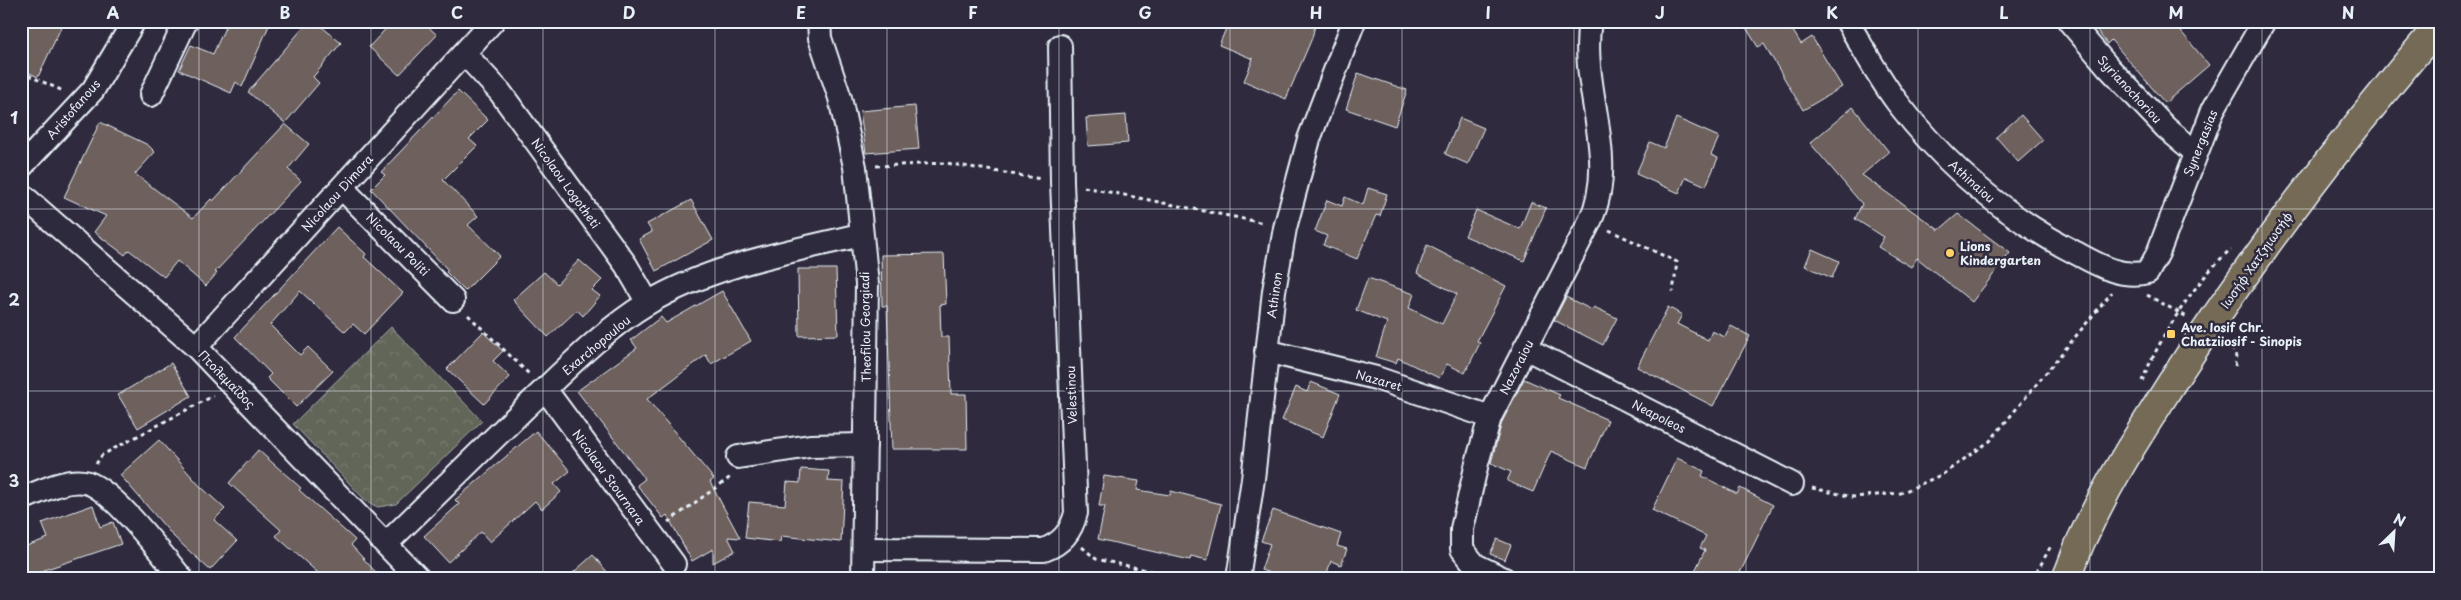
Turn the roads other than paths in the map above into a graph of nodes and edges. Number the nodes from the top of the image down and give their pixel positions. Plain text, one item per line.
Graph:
1 (134, 21) edge
2 (186, 21) edge
3 (493, 21) edge
4 (819, 21) edge
5 (1354, 21) edge
6 (1590, 21) edge
7 (1847, 21) edge
8 (2069, 21) edge
9 (2264, 21) edge
10 (2440, 24) edge
11 (1060, 46) dead end
12 (471, 61) junction
13 (151, 95) dead end
14 (2195, 152) junction
15 (21, 167) edge
16 (342, 188) junction
17 (21, 194) edge
18 (860, 235) junction
19 (2139, 273) joint
20 (453, 300) road end
21 (648, 303) junction
22 (196, 347) junction
23 (1526, 348) junction
24 (1266, 352) junction
25 (545, 389) junction
26 (1490, 416) junction
27 (865, 445) junction
28 (738, 457) road end
29 (1792, 484) road end
30 (21, 500) edge
31 (2081, 539) junction
32 (386, 544) junction
33 (864, 550) junction
34 (674, 564) dead end
35 (182, 579) edge
36 (419, 579) edge
37 (863, 579) edge
38 (1238, 579) edge
39 (1504, 579) edge
40 (2052, 579) edge
41 (2066, 579) edge

1 - 15 street, Aristofanous
2 - 13 street
3 - 12 street, Nicolaou Dimara
4 - 18 street, Theofilou Georgiadi
5 - 24 street, Athinon
6 - 23 street, Nazoraiou
7 - 19 street, Athinaiou
8 - 14 street, Syrianochoriou
9 - 14 street, Synergasias
10 - 31 main road, Ιωσήφ Χατζηιωσήφ
11 - 33 street, Velestinou
12 - 16 street, Nicolaou Dimara
12 - 21 street, Nicolaou Logotheti
14 - 19 street, Synergasias
16 - 20 street, Nicolaou Politi
16 - 22 street, Nicolaou Dimara
17 - 22 street, Πτολεμαΐδος
18 - 21 street, Exarchopoulou
18 - 27 street, Theofilou Georgiadi
21 - 25 street, Exarchopoulou
22 - 32 street, Πτολεμαΐδος
23 - 26 street, Nazoraiou
23 - 29 street, Neapoleos
24 - 26 street, Nazaret
24 - 38 street, Athinon
25 - 32 street, Exarchopoulou
25 - 34 street, Nicolaou Stournara
26 - 39 street, Nazoraiou
27 - 28 street
27 - 33 street, Theofilou Georgiadi
30 - 35 street
31 - 40 main road, Ιωσήφ Χατζηιωσήφ
31 - 41 main road, Ιωσήφ Χατζηιωσήφ
32 - 36 street, Πτολεμαΐδος
33 - 37 street, Theofilou Georgiadi

